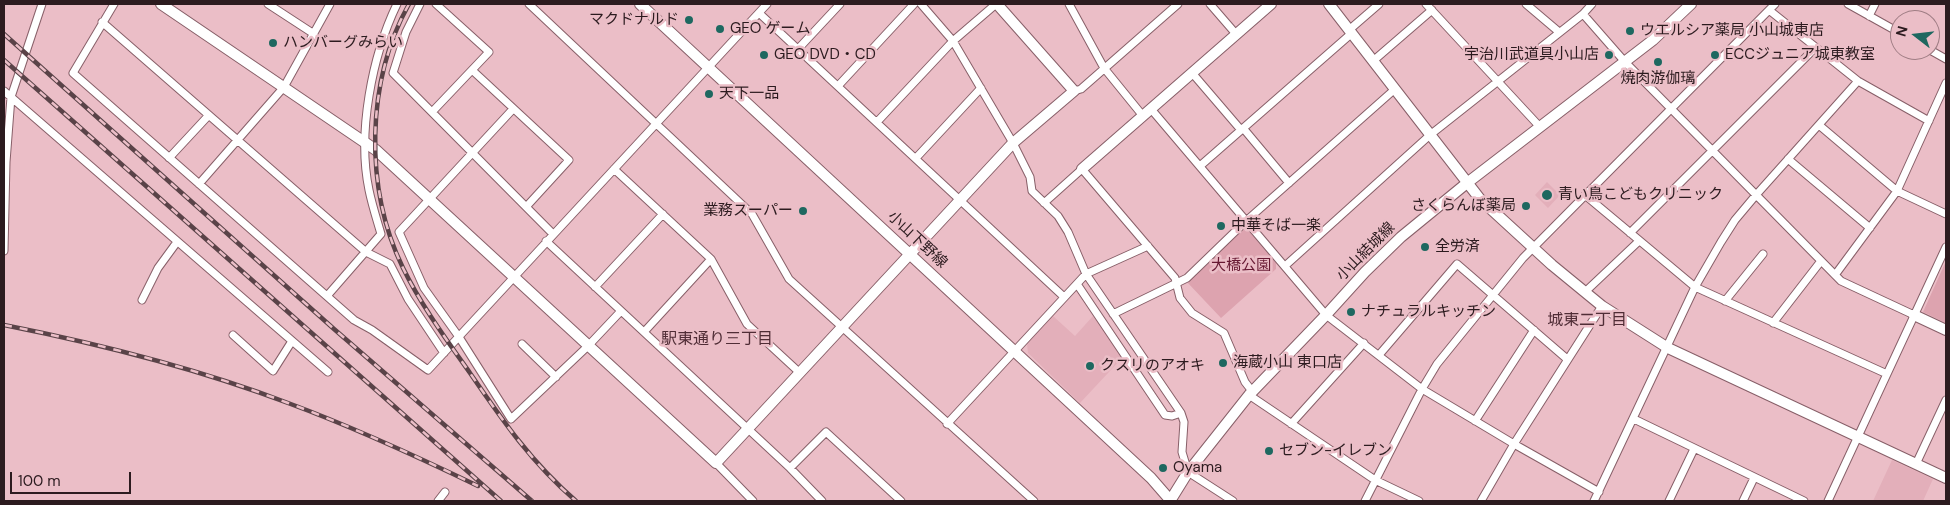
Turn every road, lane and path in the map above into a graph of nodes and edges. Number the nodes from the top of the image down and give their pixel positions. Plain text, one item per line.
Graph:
1 (42, 4) edge
2 (114, 4) edge
3 (161, 4) edge
4 (268, 4) edge
5 (330, 4) edge
6 (397, 4) edge
7 (420, 4) edge
8 (436, 4) edge
9 (529, 4) edge
10 (640, 4) edge
11 (767, 4) edge
12 (840, 4) edge
13 (914, 4) edge
14 (920, 4) edge
15 (996, 4) edge
16 (1068, 4) edge
17 (1178, 4) edge
18 (1210, 4) edge
19 (1272, 4) edge
20 (1329, 4) edge
21 (1379, 4) edge
22 (1426, 4) edge
23 (1526, 4) edge
24 (1592, 4) edge
25 (1690, 4) edge
26 (1775, 4) edge
27 (1848, 4) edge
28 (1875, 4) edge
29 (1432, 10) junction
30 (1768, 10) junction
31 (759, 13) junction
32 (1583, 14) junction
33 (1869, 16) junction
34 (102, 22) junction
35 (1890, 28) edge
36 (1350, 32) junction
37 (1559, 32) junction
38 (314, 34) junction
39 (1236, 34) junction
40 (953, 41) junction
41 (798, 48) junction
42 (1815, 48) junction
43 (1373, 61) junction
44 (1625, 62) junction
45 (709, 67) junction
46 (1104, 68) junction
47 (472, 70) junction
48 (1192, 74) junction
49 (1858, 81) junction
50 (1497, 82) junction
51 (1946, 83) edge
52 (838, 86) junction
53 (284, 87) junction
54 (981, 88) junction
55 (1395, 89) junction
56 (4, 90) edge
57 (1074, 90) junction
58 (11, 97) junction
59 (1671, 108) junction
60 (513, 109) junction
61 (432, 112) junction
62 (1147, 112) junction
63 (208, 115) junction
64 (877, 122) junction
65 (1929, 122) junction
66 (657, 123) junction
67 (1819, 124) junction
68 (1540, 127) junction
69 (1242, 129) junction
70 (6, 130) edge
71 (1430, 135) junction
72 (237, 140) junction
73 (365, 143) junction
74 (1013, 143) junction
75 (1713, 150) junction
76 (473, 153) junction
77 (169, 158) junction
78 (916, 158) junction
79 (1788, 159) junction
80 (5, 161) edge
81 (1200, 166) junction
82 (614, 169) junction
83 (1082, 169) junction
84 (1289, 183) junction
85 (1467, 183) junction
86 (199, 184) junction
87 (1897, 191) junction
88 (1584, 195) junction
89 (1756, 195) junction
90 (430, 198) junction
91 (960, 200) junction
92 (1044, 203) junction
93 (526, 207) junction
94 (663, 214) junction
95 (1946, 214) edge
96 (1246, 221) junction
97 (1870, 228) junction
98 (1630, 233) junction
99 (552, 234) junction
100 (546, 241) junction
101 (1639, 241) junction
102 (178, 242) junction
103 (1148, 246) junction
104 (1946, 247) edge
105 (1534, 248) junction
106 (4, 251) edge
107 (366, 252) junction
108 (910, 254) junction
109 (1763, 254) dead end
110 (711, 259) junction
111 (1821, 261) junction
112 (1285, 266) junction
113 (1086, 274) junction
114 (1835, 275) junction
115 (514, 277) junction
116 (1076, 284) junction
117 (1176, 285) junction
118 (595, 287) junction
119 (1695, 287) junction
120 (1585, 292) junction
121 (1493, 295) junction
122 (327, 296) junction
123 (1064, 297) junction
124 (142, 300) dead end
125 (1725, 301) junction
126 (1602, 306) junction
127 (621, 311) junction
128 (1326, 315) junction
129 (1914, 315) junction
130 (1115, 317) junction
131 (1773, 323) junction
132 (1104, 325) junction
133 (843, 326) junction
134 (1534, 330) junction
135 (1946, 330) edge
136 (644, 332) junction
137 (233, 335) dead end
138 (459, 337) junction
139 (292, 341) junction
140 (1364, 343) junction
141 (522, 344) dead end
142 (588, 346) junction
143 (1668, 348) junction
144 (1014, 351) junction
145 (444, 353) junction
146 (1380, 355) junction
147 (1567, 359) junction
148 (328, 372) dead end
149 (800, 373) junction
150 (1887, 374) junction
151 (556, 377) junction
152 (1422, 388) junction
153 (1250, 393) junction
154 (1946, 400) edge
155 (1181, 414) junction
156 (1634, 419) junction
157 (1474, 421) junction
158 (947, 424) junction
159 (1292, 424) junction
160 (747, 429) junction
161 (1858, 437) junction
162 (1514, 444) junction
163 (1694, 449) junction
164 (716, 463) junction
165 (1916, 464) junction
166 (790, 468) junction
167 (1188, 472) junction
168 (1754, 478) junction
169 (1946, 478) edge
170 (1375, 480) junction
171 (445, 492) dead end
172 (1599, 492) junction
173 (438, 501) edge
174 (753, 501) edge
175 (822, 501) edge
176 (900, 501) edge
177 (1034, 501) edge
178 (1171, 501) edge
179 (1233, 501) edge
180 (1365, 501) edge
181 (1419, 501) edge
182 (1481, 501) edge
183 (1594, 501) edge
184 (1669, 501) edge
185 (1744, 501) edge
186 (1804, 501) edge
187 (1828, 501) edge

1 - 58 street
2 - 34 street
3 - 53 street
4 - 38 street
5 - 38 street
6 - 73 street
7 - 61 street
8 - 47 street
9 - 66 street
10 - 45 street, 小山下野線
11 - 31 street
12 - 41 street
13 - 52 street
14 - 40 street
15 - 40 street
15 - 57 street
16 - 46 street
17 - 46 street
18 - 39 street
19 - 39 street
20 - 36 street
21 - 36 street
22 - 29 street
23 - 37 street
24 - 32 street
25 - 44 street, 小山結城線
26 - 30 street
27 - 33 street
28 - 33 street
29 - 43 street
29 - 50 street
30 - 42 street
30 - 59 street
31 - 41 street
31 - 45 street
32 - 37 street
32 - 44 street
33 - 35 street
34 - 63 street
34 - 77 street
36 - 43 street
36 - 69 street
37 - 50 street
38 - 53 street
39 - 48 street
40 - 54 street
40 - 64 street
41 - 52 street
42 - 49 street
42 - 75 street
43 - 55 street
44 - 59 street
44 - 68 street, 小山結城線
45 - 66 street
45 - 108 street, 小山下野線
46 - 57 street
46 - 62 street
47 - 60 street
47 - 61 street
48 - 62 street
48 - 69 street
49 - 65 street
49 - 67 street
50 - 68 street
50 - 71 street
51 - 65 street
52 - 64 street
53 - 72 street
53 - 73 street
54 - 74 street
54 - 78 street
55 - 71 street
55 - 84 street
56 - 58 street
57 - 74 street
58 - 70 street
58 - 102 street
59 - 75 street
59 - 88 street
60 - 76 street
60 - 93 street
61 - 76 street
62 - 81 street
62 - 83 street
63 - 72 street
63 - 77 street
64 - 78 street
65 - 87 street
66 - 82 street
66 - 133 street
67 - 79 street
67 - 87 street
68 - 85 street, 小山結城線
69 - 81 street
69 - 84 street
70 - 80 street
71 - 85 street
71 - 112 street
72 - 86 street
72 - 107 street
73 - 90 street
73 - 107 street
74 - 91 street
74 - 92 street
75 - 89 street
75 - 98 street
76 - 90 street
76 - 93 street
77 - 86 street
78 - 91 street
79 - 89 street
79 - 97 street
80 - 106 street
81 - 96 street
82 - 94 street
82 - 99 street
83 - 92 street
83 - 103 street
84 - 96 street
85 - 105 street
85 - 128 street, 小山結城線
86 - 122 street
87 - 95 street
87 - 97 street
88 - 98 street
88 - 105 street
89 - 111 street
89 - 119 street
90 - 115 street
90 - 138 street
91 - 108 street
91 - 123 street
92 - 113 street
93 - 99 street
94 - 110 street
94 - 118 street
96 - 112 street
96 - 117 street
97 - 114 street
98 - 101 street
99 - 100 street
100 - 115 street
100 - 118 street
101 - 119 street
101 - 120 street
102 - 124 street
102 - 139 street
103 - 113 street
103 - 117 street
104 - 129 street
105 - 120 street
105 - 121 street
107 - 122 street
107 - 145 street
108 - 133 street
108 - 144 street, 小山下野線
109 - 125 street
110 - 136 street
110 - 149 street
111 - 114 street
111 - 131 street
112 - 128 street
113 - 116 street
113 - 130 street
114 - 129 street
115 - 138 street
115 - 142 street
116 - 123 street
116 - 132 street
117 - 130 street
117 - 153 street
118 - 127 street
119 - 125 street
119 - 143 street
120 - 126 street
121 - 134 street
121 - 146 street
121 - 152 street
122 - 145 street
123 - 144 street
125 - 131 street
126 - 143 street
126 - 147 street
127 - 136 street
127 - 142 street
128 - 140 street
128 - 153 street, 小山結城線
129 - 135 street
129 - 150 street
130 - 132 street
130 - 155 street
131 - 150 street
132 - 155 street
133 - 149 street
133 - 158 street
134 - 147 street
134 - 157 street
136 - 160 street
137 - 139 street
138 - 145 street
138 - 151 street
139 - 148 street
140 - 146 street
140 - 159 street
141 - 151 street
142 - 151 street
142 - 164 street
143 - 156 street
143 - 161 street
144 - 158 street
144 - 178 street, 小山下野線
146 - 152 street
147 - 162 street
149 - 160 street
150 - 161 street
152 - 157 street
152 - 170 street
153 - 159 street
153 - 167 street, 小山結城線
154 - 165 street
155 - 167 street
156 - 163 street
156 - 172 street
157 - 162 street
158 - 177 street
159 - 170 street
160 - 164 street
160 - 166 street
161 - 165 street
161 - 187 street
162 - 172 street
162 - 182 street
163 - 168 street
163 - 184 street
164 - 174 street
165 - 169 street
166 - 175 street
166 - 176 street
167 - 178 street, 小山結城線
167 - 179 street
168 - 185 street
168 - 186 street
170 - 180 street
170 - 181 street
171 - 173 street
172 - 183 street

